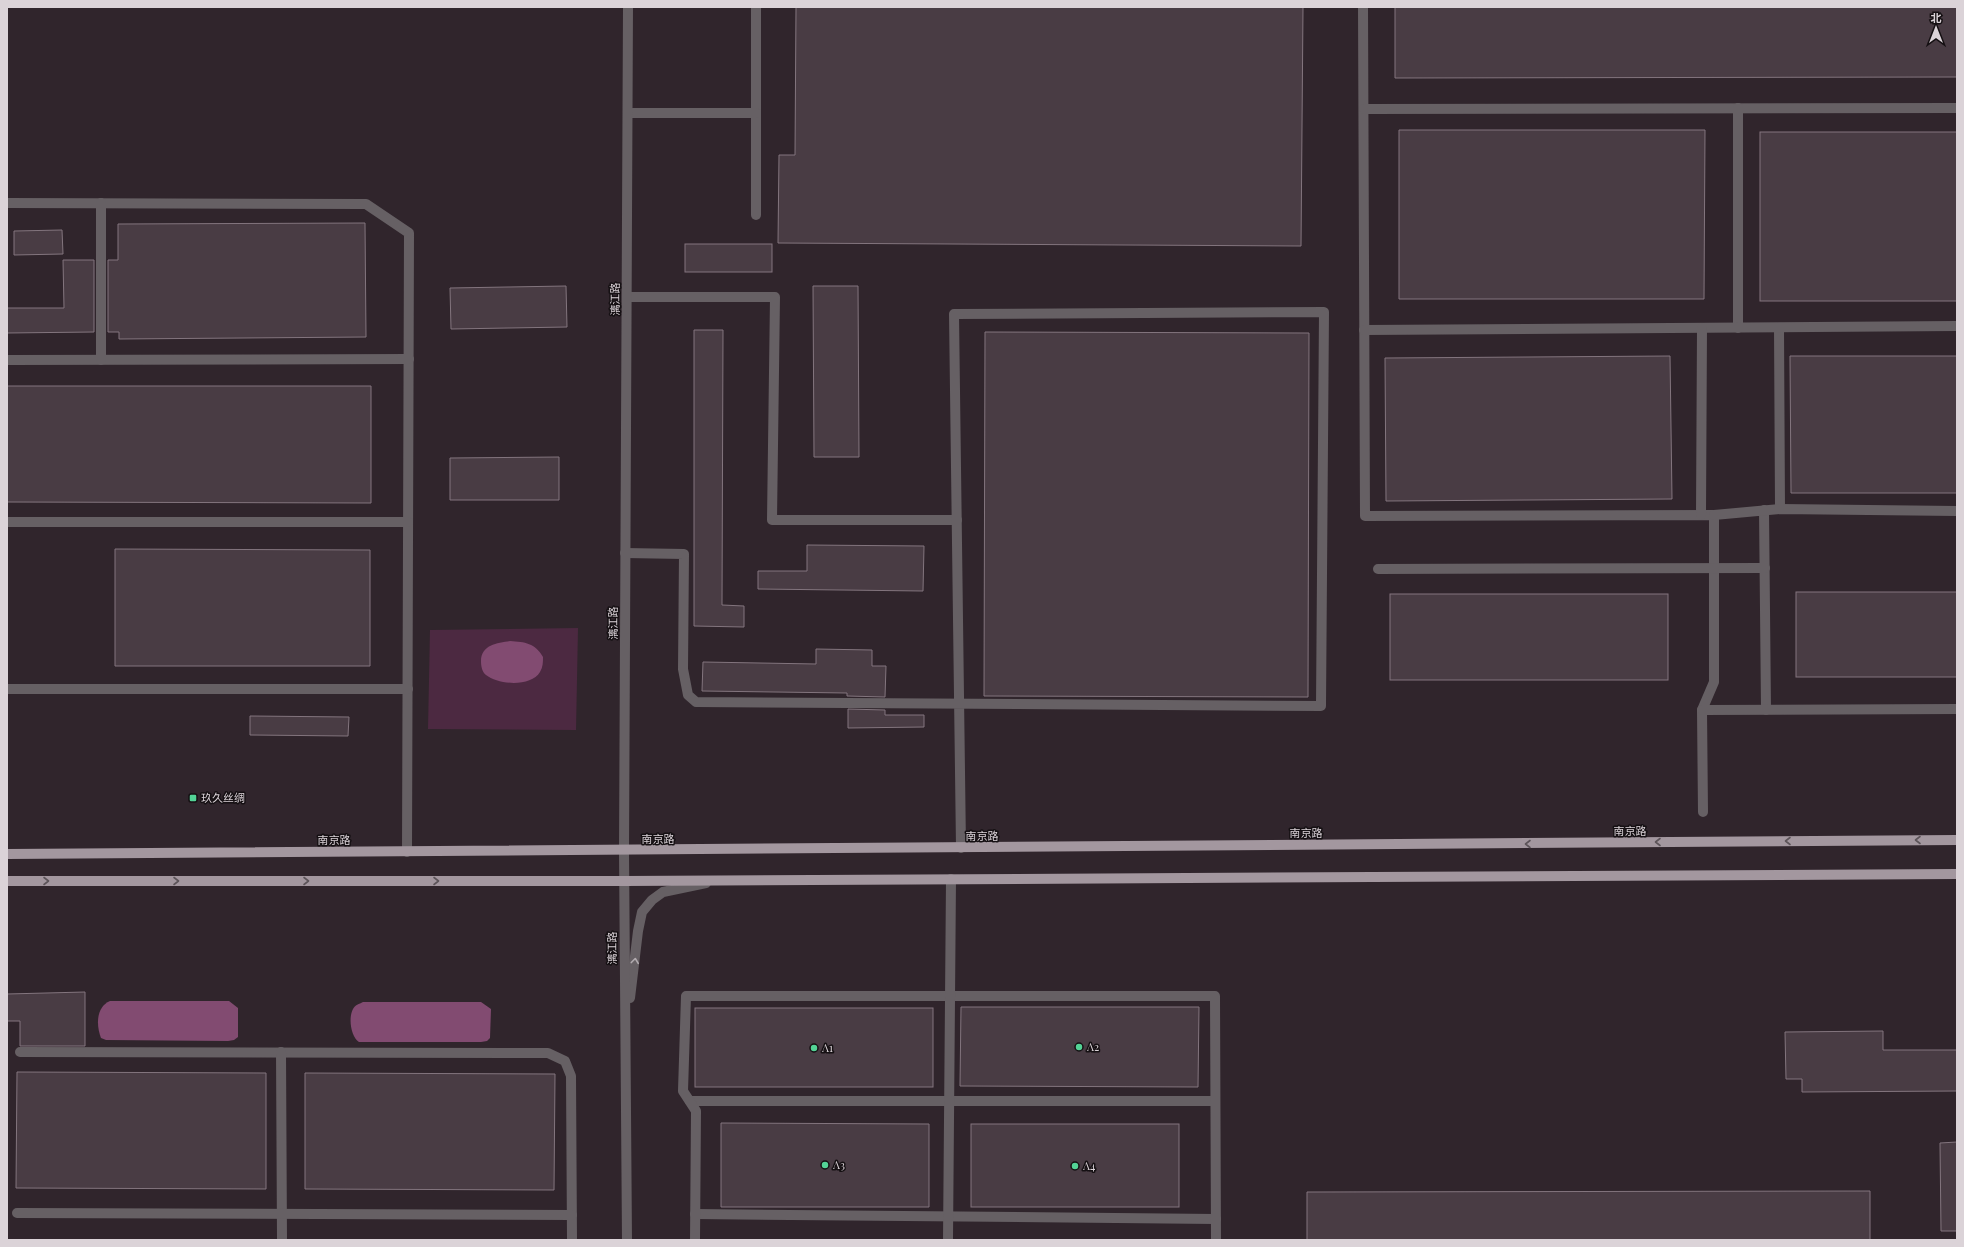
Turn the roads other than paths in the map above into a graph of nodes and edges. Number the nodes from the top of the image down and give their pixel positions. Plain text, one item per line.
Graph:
1 (628, 7) edge
2 (756, 7) edge
3 (1363, 7) edge
4 (1738, 108) junction
5 (1957, 108) edge
6 (1364, 109) junction
7 (628, 113) junction
8 (756, 113) junction
9 (7, 203) edge
10 (102, 203) junction
11 (756, 215) dead end
12 (627, 297) junction
13 (1957, 326) edge
14 (1702, 328) junction
15 (1738, 328) junction
16 (1779, 328) junction
17 (1364, 330) junction
18 (409, 359) junction
19 (7, 360) edge
20 (101, 360) junction
21 (1780, 509) junction
22 (1764, 510) junction
23 (1957, 511) edge
24 (1701, 515) junction
25 (1714, 515) junction
26 (957, 520) junction
27 (7, 522) edge
28 (408, 522) junction
29 (625, 553) junction
30 (1714, 568) junction
31 (1765, 568) junction
32 (1378, 570) dead end
33 (7, 689) edge
34 (408, 689) junction
35 (959, 704) junction
36 (1957, 709) edge
37 (1702, 710) junction
38 (1766, 710) junction
39 (1703, 812) dead end
40 (1957, 840) edge
41 (961, 848) junction
42 (624, 851) junction
43 (407, 852) junction
44 (7, 854) edge
45 (1957, 874) edge
46 (951, 879) junction
47 (624, 880) junction
48 (722, 880) junction
49 (7, 881) edge
50 (950, 996) junction
51 (625, 1042) junction
52 (20, 1052) dead end
53 (281, 1052) junction
54 (690, 1101) junction
55 (949, 1101) junction
56 (1215, 1101) junction
57 (17, 1213) dead end
58 (282, 1214) junction
59 (695, 1214) junction
60 (572, 1215) junction
61 (948, 1216) junction
62 (1216, 1218) junction
63 (282, 1240) edge
64 (572, 1240) edge
65 (627, 1240) edge
66 (695, 1240) edge
67 (948, 1240) edge
68 (1216, 1240) edge

1 - 7 street, 漓江路
2 - 8 street
3 - 6 street
4 - 5 street
4 - 6 street
4 - 15 street
6 - 17 street
7 - 8 street
7 - 12 street, 漓江路
8 - 11 street
9 - 10 street
10 - 18 street
10 - 20 street
12 - 26 street
12 - 29 street, 漓江路
13 - 16 street
14 - 15 street
14 - 17 street
14 - 24 street
15 - 16 street
16 - 21 street
17 - 24 street
18 - 20 street
18 - 28 street
19 - 20 street
21 - 22 street
21 - 23 street
22 - 25 street
22 - 31 street
24 - 25 street
25 - 30 street
26 - 35 street
26 - 35 street
27 - 28 street
28 - 34 street
29 - 35 street
29 - 42 street, 漓江路
30 - 31 street
30 - 32 street
30 - 37 street
31 - 38 street
33 - 34 street
34 - 43 street
35 - 41 street
36 - 38 street
37 - 38 street
37 - 39 street
40 -> 41 main road, 南京路
41 - 42 main road, 南京路
42 - 43 main road, 南京路
42 - 47 street, 漓江路
43 - 44 main road, 南京路
45 - 46 main road
46 - 48 main road
46 - 50 street
47 - 48 main road
49 -> 47 main road
47 - 51 street, 漓江路
51 -> 48 street
50 - 54 street
50 - 55 street
50 - 56 street
51 - 65 street, 漓江路
52 - 53 street
53 - 58 street
53 - 60 street
54 - 55 street
54 - 59 street
55 - 56 street
55 - 61 street
56 - 62 street
57 - 58 street
58 - 60 street
58 - 63 street
59 - 61 street
59 - 66 street
60 - 64 street
61 - 62 street
61 - 67 street
62 - 68 street

